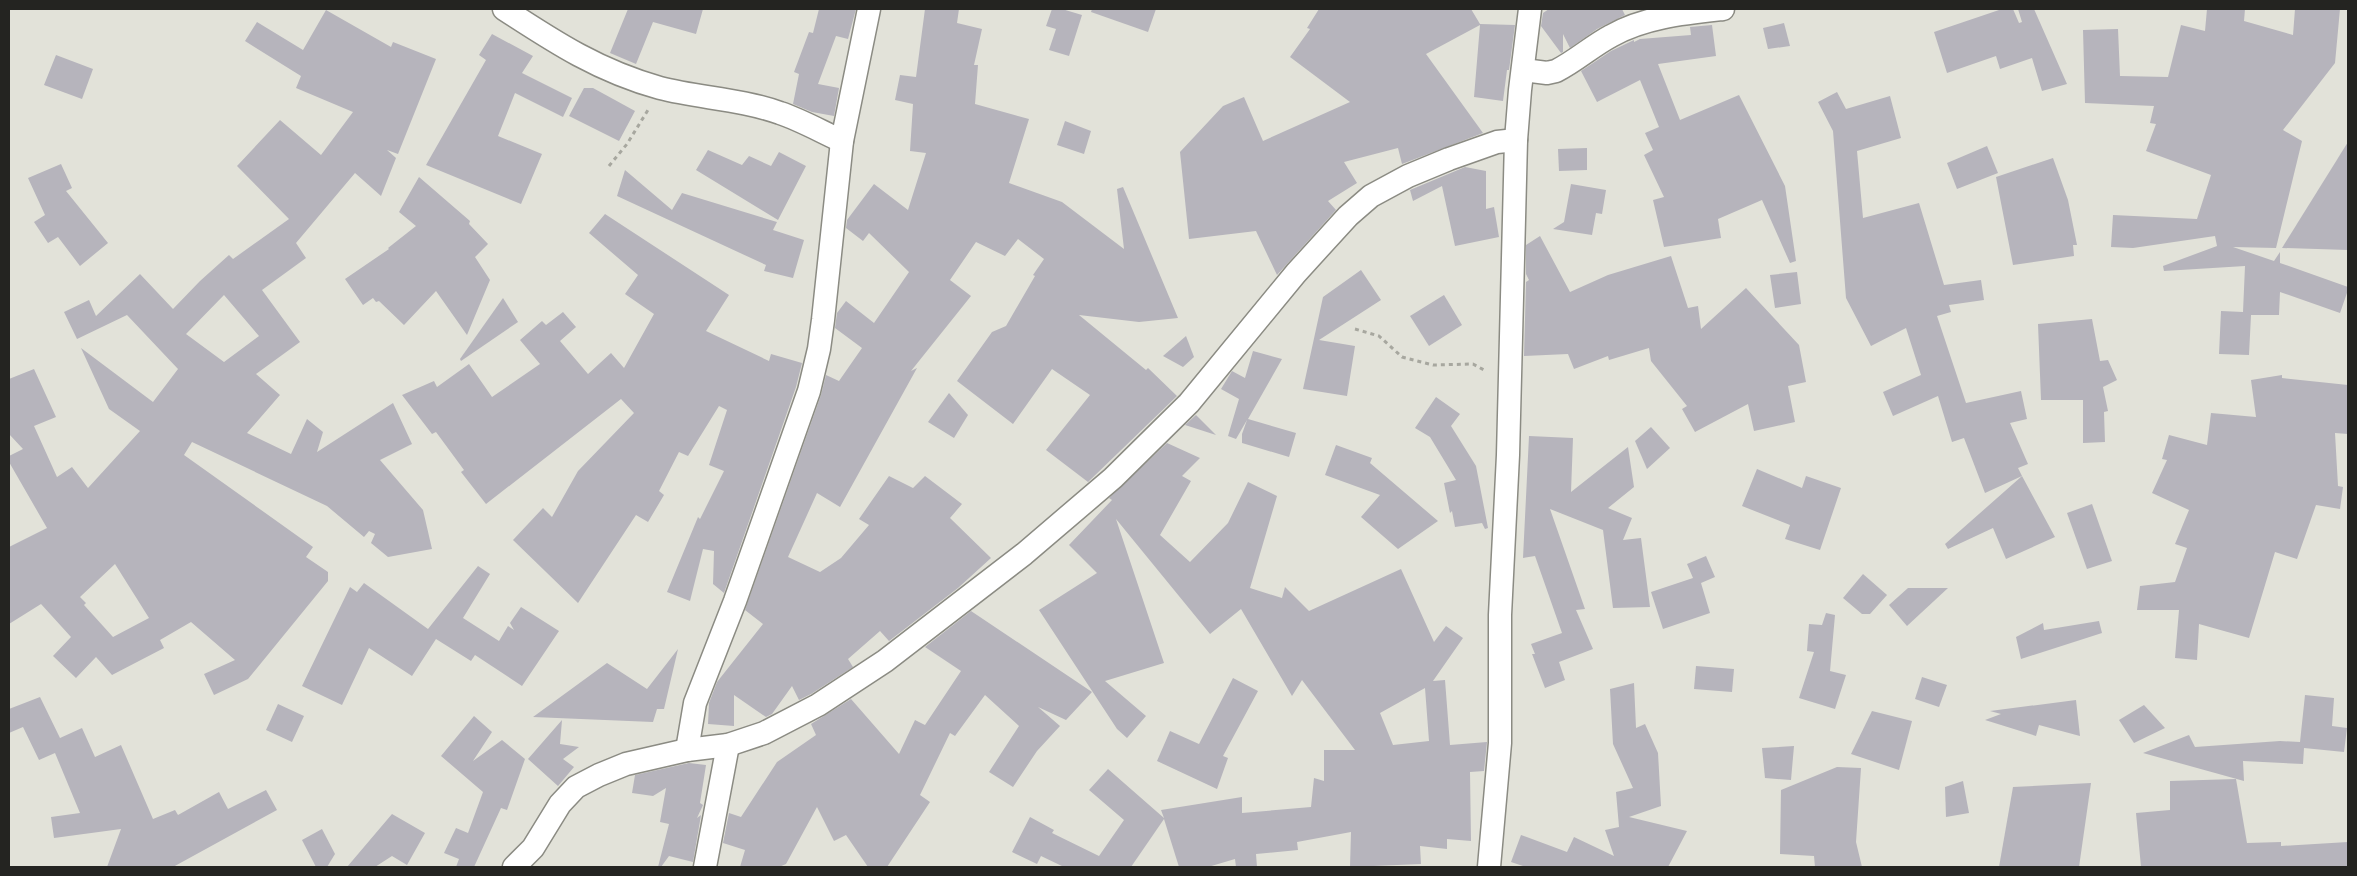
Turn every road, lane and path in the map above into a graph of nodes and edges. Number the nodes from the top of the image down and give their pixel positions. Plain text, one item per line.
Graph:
1 (504, 9) edge
2 (869, 9) edge
3 (1530, 9) edge
4 (1723, 9) edge
5 (1523, 70) junction
6 (660, 88) junction
7 (1516, 140) junction
8 (842, 141) junction
9 (608, 166) dead end
10 (1355, 329) dead end
11 (1510, 383) junction
12 (728, 745) junction
13 (687, 750) junction
14 (514, 867) edge
15 (705, 867) edge
16 (1489, 867) edge

1 - 6 street
2 - 8 street
3 - 5 street
4 - 5 street
5 - 7 street
6 - 8 street
6 - 9 path
7 - 11 street
7 - 12 street
8 - 13 street
10 - 11 path
11 - 16 street
12 - 13 street
12 - 15 street
13 - 14 street

